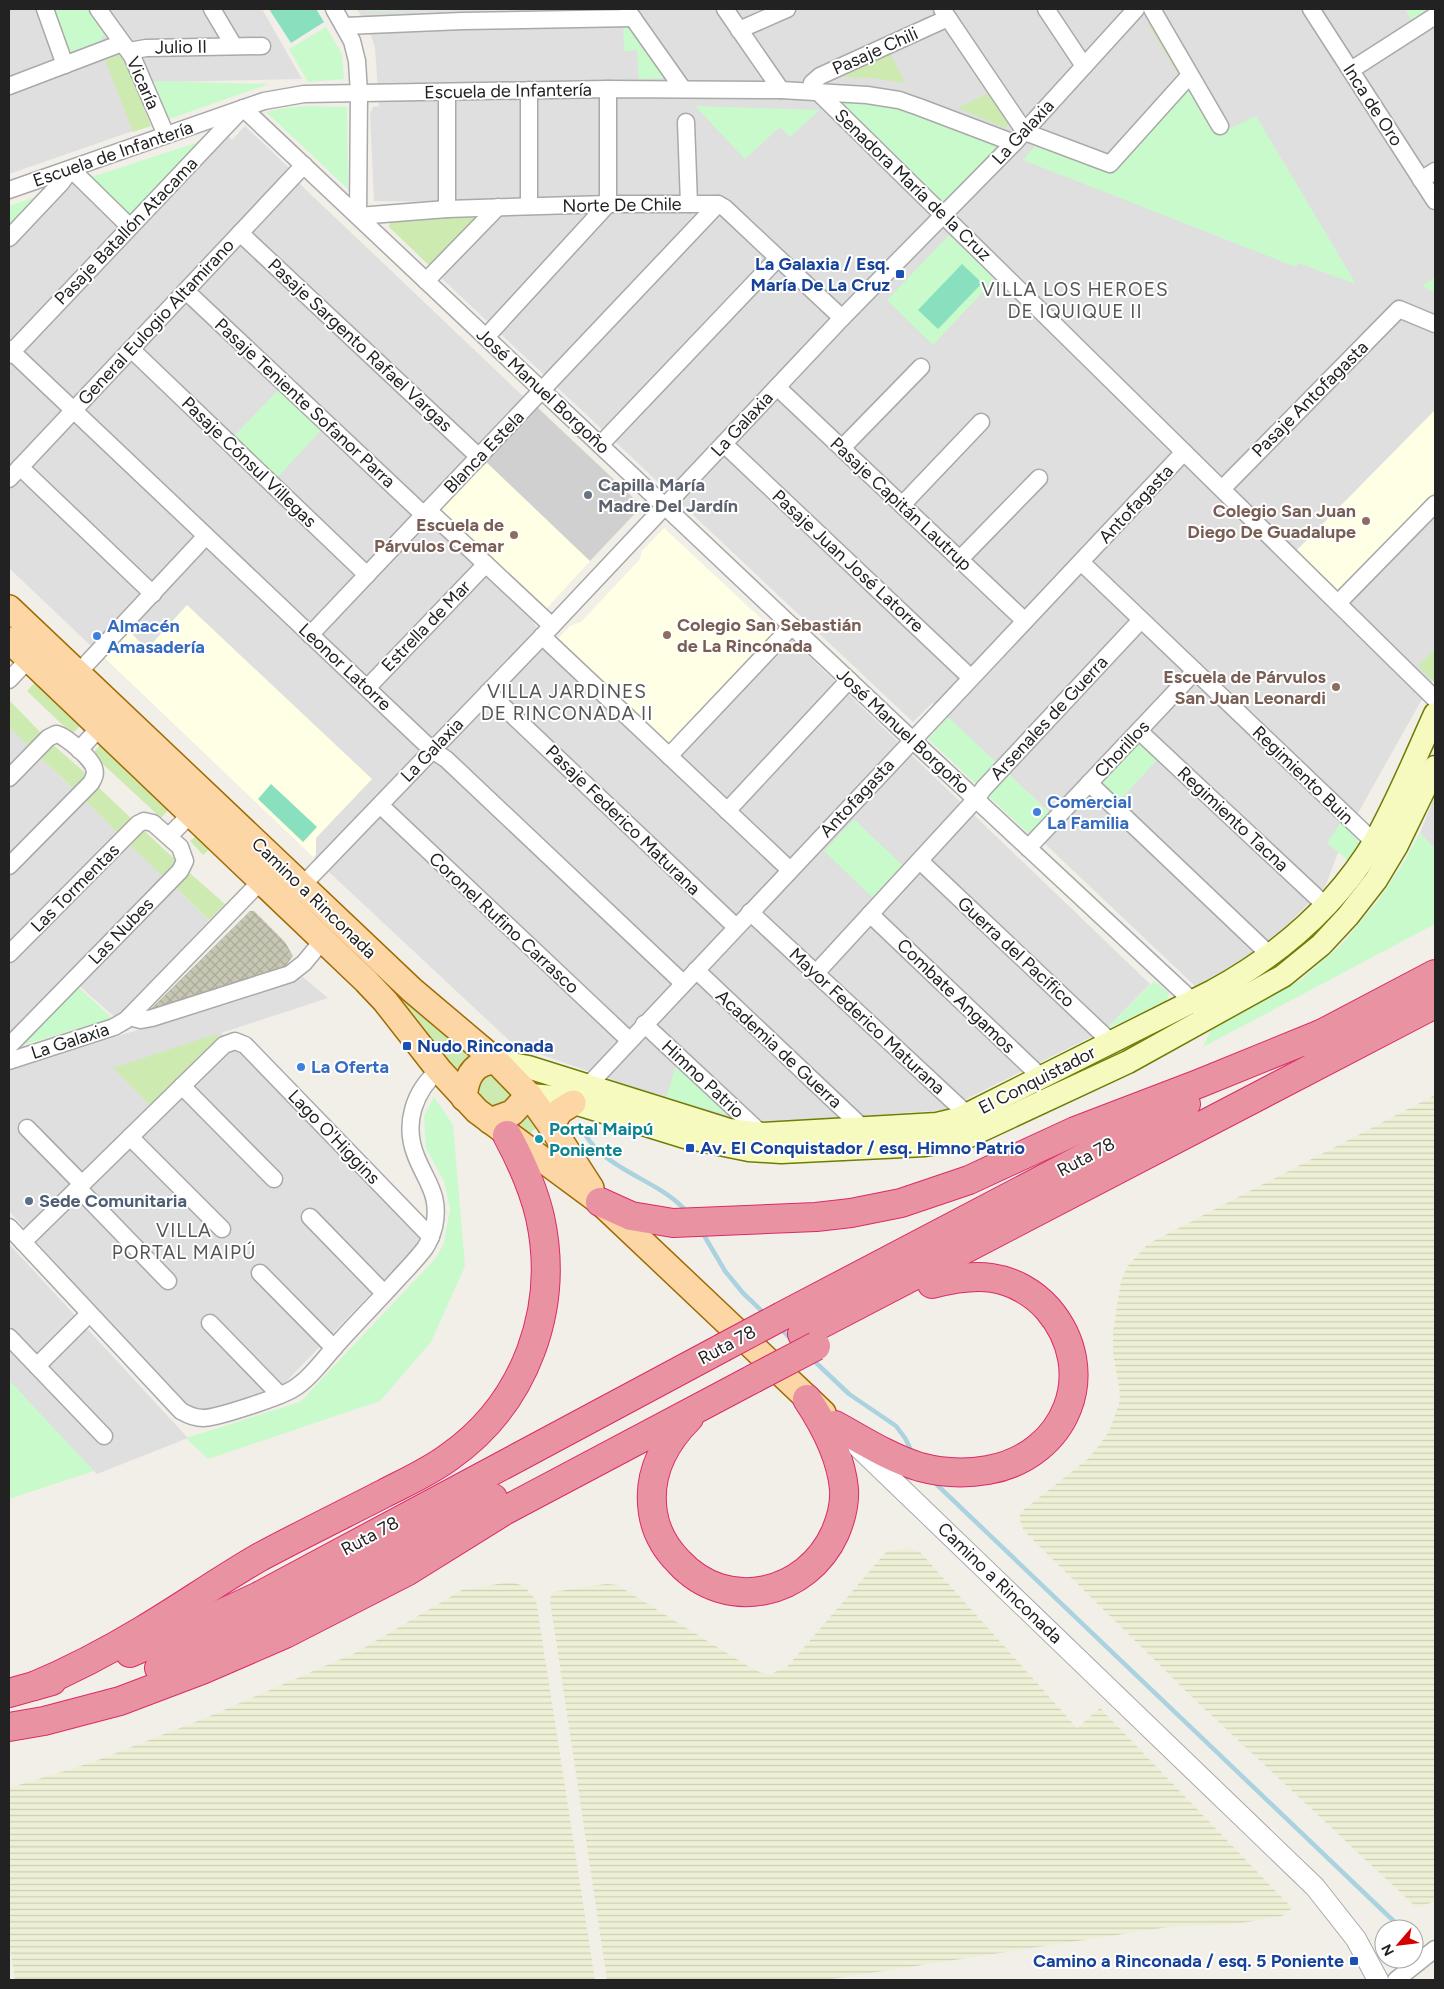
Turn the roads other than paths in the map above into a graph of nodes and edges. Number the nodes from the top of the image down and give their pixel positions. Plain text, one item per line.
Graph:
1 (45, 9) edge
2 (98, 9) edge
3 (212, 9) edge
4 (334, 9) edge
5 (725, 9) edge
6 (787, 9) edge
7 (1046, 9) edge
8 (1136, 9) edge
9 (1152, 9) edge
10 (1311, 9) edge
11 (630, 13) edge
12 (551, 14) edge
13 (945, 14) edge
14 (458, 15) edge
15 (1435, 16) edge
16 (345, 26) junction
17 (739, 30) junction
18 (234, 46) junction
19 (262, 46) dead end
20 (126, 47) junction
21 (65, 65) junction
22 (1084, 66) junction
23 (1351, 70) junction
24 (1190, 75) junction
25 (9, 86) edge
26 (608, 89) junction
27 (683, 89) junction
28 (529, 90) junction
29 (781, 90) junction
30 (447, 92) junction
31 (814, 92) junction
32 (359, 93) junction
33 (243, 108) junction
34 (686, 122) dead end
35 (1220, 126) dead end
36 (166, 135) junction
37 (1019, 138) junction
38 (304, 166) junction
39 (71, 169) junction
40 (1428, 176) edge
41 (9, 190) edge
42 (1435, 201) edge
43 (608, 204) junction
44 (689, 204) junction
45 (718, 204) junction
46 (529, 206) junction
47 (498, 207) junction
48 (447, 209) junction
49 (944, 215) junction
50 (358, 216) junction
51 (130, 226) junction
52 (240, 233) junction
53 (9, 238) edge
54 (778, 258) junction
55 (426, 281) junction
56 (186, 291) junction
57 (842, 318) junction
58 (1435, 324) edge
59 (486, 337) junction
60 (131, 349) junction
61 (10, 352) edge
62 (921, 367) dead end
63 (777, 387) junction
64 (542, 390) junction
65 (73, 410) junction
66 (981, 422) dead end
67 (724, 444) junction
68 (600, 445) junction
69 (842, 448) junction
70 (1184, 452) junction
71 (479, 457) junction
72 (20, 467) junction
73 (1039, 478) dead end
74 (9, 479) edge
75 (1222, 489) junction
76 (1435, 504) edge
77 (902, 505) junction
78 (665, 506) junction
79 (426, 513) junction
80 (206, 536) junction
81 (960, 559) junction
82 (1081, 562) junction
83 (486, 564) junction
84 (367, 575) junction
85 (152, 594) junction
86 (1338, 603) junction
87 (9, 608) edge
88 (1141, 620) junction
89 (1026, 621) junction
90 (792, 626) junction
91 (547, 631) junction
92 (310, 635) junction
93 (9, 640) edge
94 (29, 660) junction
95 (1195, 671) junction
96 (78, 673) junction
97 (972, 678) junction
98 (9, 680) edge
99 (849, 680) junction
100 (367, 688) junction
101 (488, 692) junction
102 (1435, 699) edge
103 (1435, 714) edge
104 (100, 727) junction
105 (1139, 731) junction
106 (913, 740) junction
107 (79, 750) junction
108 (432, 750) junction
109 (669, 756) junction
110 (1435, 768) edge
111 (9, 778) edge
112 (1089, 783) junction
113 (976, 799) junction
114 (380, 805) junction
115 (727, 811) junction
116 (191, 814) junction
117 (141, 822) joint
118 (169, 836) junction
119 (1374, 842) junction
120 (1028, 848) junction
121 (920, 861) junction
122 (9, 866) edge
123 (790, 870) junction
124 (261, 881) junction
125 (302, 886) junction
126 (284, 903) junction
127 (1326, 906) junction
128 (750, 912) junction
129 (870, 914) junction
130 (736, 927) junction
131 (323, 940) junction
132 (9, 954) edge
133 (1271, 956) junction
134 (696, 970) junction
135 (816, 973) junction
136 (1435, 974) edge
137 (683, 983) junction
138 (1193, 1002) junction
139 (1435, 1004) edge
140 (129, 1017) junction
141 (1210, 1018) junction
142 (644, 1024) junction
143 (1322, 1034) junction
144 (629, 1040) junction
145 (1112, 1043) junction
146 (9, 1046) edge
147 (9, 1061) edge
148 (496, 1061) junction
149 (439, 1070) junction
150 (1042, 1078) junction
151 (1284, 1082) junction
152 (182, 1086) junction
153 (580, 1094) junction
154 (529, 1095) junction
155 (464, 1098) junction
156 (974, 1124) junction
157 (551, 1126) junction
158 (27, 1128) dead end
159 (499, 1128) junction
160 (863, 1128) junction
161 (762, 1134) junction
162 (130, 1137) junction
163 (274, 1179) dead end
164 (82, 1189) junction
165 (600, 1202) junction
166 (310, 1218) dead end
167 (9, 1227) edge
168 (222, 1229) dead end
169 (431, 1237) junction
170 (23, 1242) junction
171 (260, 1273) dead end
172 (168, 1281) dead end
173 (932, 1284) junction
174 (384, 1293) junction
175 (89, 1314) junction
176 (210, 1323) dead end
177 (9, 1337) edge
178 (809, 1340) junction
179 (334, 1348) junction
180 (738, 1365) junction
181 (36, 1366) junction
182 (280, 1395) junction
183 (807, 1399) junction
184 (702, 1406) junction
185 (835, 1425) junction
186 (104, 1436) dead end
187 (34, 1686) junction
188 (9, 1693) edge
189 (9, 1718) edge
190 (9, 1727) edge
191 (1435, 1949) edge
192 (1378, 1980) edge
193 (1396, 1980) edge

1 - 21 street
2 - 20 street, Vicaría
3 - 18 street, Julio II
4 - 16 street
5 - 17 street
6 - 17 street
7 - 22 street
8 - 22 street, La Galaxia
9 - 24 street
10 - 23 street, Inca de Oro
11 - 12 street
11 - 27 street
12 - 14 street
13 - 31 street, Pasaje Chili
13 - 37 street
14 - 16 street
15 - 23 street
16 - 32 street
17 - 29 street
18 - 19 street, Julio II
18 - 20 street, Julio II
20 - 21 street, Julio II
20 - 36 street, Vicaría
21 - 25 street, Julio II
22 - 37 street, La Galaxia
23 - 40 street, Inca de Oro
24 - 35 street
24 - 37 street, Escuela de Infantería
26 - 27 street, Escuela de Infantería
26 - 28 street, Escuela de Infantería
26 - 43 street
27 - 29 street, Escuela de Infantería
28 - 30 street, Escuela de Infantería
28 - 46 street
29 - 31 street, Escuela de Infantería
30 - 32 street, Escuela de Infantería
30 - 48 street
31 - 37 street, Escuela de Infantería
31 - 49 street, Senadora María de la Cruz
32 - 33 street, Escuela de Infantería
32 - 50 street
33 - 36 street, Escuela de Infantería
33 - 38 street, José Manuel Borgoño
33 - 51 street, Pasaje Batallón Atacama
34 - 44 street
36 - 39 street, Escuela de Infantería
37 - 49 street, La Galaxia
38 - 50 street, José Manuel Borgoño
38 - 52 street, General Eulogio Altamirano
39 - 41 street, Escuela de Infantería
39 - 51 street
39 - 53 street
40 - 42 street, Inca de Oro
43 - 44 street, Norte De Chile
43 - 46 street, Norte De Chile
43 - 59 street
44 - 45 street, Norte De Chile
45 - 54 street
45 - 64 street, Blanca Estela
46 - 47 street, Norte De Chile
47 - 48 street, Norte De Chile
47 - 55 street
48 - 50 street, Norte De Chile
49 - 57 street, La Galaxia
49 - 70 street, Senadora María de la Cruz
50 - 55 street, José Manuel Borgoño
51 - 61 street, Pasaje Batallón Atacama
52 - 56 street, General Eulogio Altamirano
52 - 71 street, Pasaje Sargento Rafael Vargas
54 - 57 street
54 - 68 street
55 - 59 street, José Manuel Borgoño
56 - 60 street, General Eulogio Altamirano
56 - 79 street, Pasaje Teniente Sofanor Parra
57 - 63 street, La Galaxia
58 - 75 street, Pasaje Antofagasta
59 - 64 street, José Manuel Borgoño
60 - 65 street, General Eulogio Altamirano
60 - 84 street, Pasaje Cónsul Villegas
61 - 65 street, Leonor Latorre
62 - 69 street
63 - 67 street, La Galaxia
63 - 69 street, Pasaje Capitán Lautrup
64 - 68 street, José Manuel Borgoño
64 - 71 street, Blanca Estela
65 - 72 street, General Eulogio Altamirano
65 - 80 street, Leonor Latorre
66 - 77 street
67 - 78 street, La Galaxia
67 - 97 street, Pasaje Juan José Latorre
68 - 78 street, José Manuel Borgoño
69 - 77 street, Pasaje Capitán Lautrup
70 - 75 street, Senadora María de la Cruz
70 - 82 street, Antofagasta
71 - 79 street, Blanca Estela
72 - 74 street, General Eulogio Altamirano
72 - 85 street
73 - 81 street
75 - 86 street, Senadora María de la Cruz
76 - 86 street
77 - 81 street, Pasaje Capitán Lautrup
78 - 90 street, José Manuel Borgoño
78 - 91 street, La Galaxia
79 - 83 street, Pasaje Teniente Sofanor Parra
79 - 84 street, Blanca Estela
80 - 85 street
80 - 92 street, Leonor Latorre
81 - 89 street, Pasaje Capitán Lautrup
82 - 88 street, Regimiento Buin
82 - 89 street, Antofagasta
83 - 91 street, Pasaje Teniente Sofanor Parra
83 - 100 street, Estrella de Mar
84 - 92 street, Blanca Estela
85 - 96 street
86 - 102 street, Senadora María de la Cruz
87 - 96 main road, Camino a Rinconada
88 - 95 street, Regimiento Buin
88 - 113 street, Arsenales de Guerra
89 - 97 street, Antofagasta
90 - 99 street, José Manuel Borgoño
90 - 109 street
91 - 101 street, La Galaxia
91 - 109 street, Pasaje Teniente Sofanor Parra
92 - 100 street, Leonor Latorre
93 - 94 main road, Camino a Rinconada
94 - 98 street
94 - 104 main road, Camino a Rinconada
95 - 105 street, Chorillos
95 - 119 street, Regimiento Buin
96 - 125 main road, Camino a Rinconada
97 - 106 street, Antofagasta
99 - 106 street, José Manuel Borgoño
99 - 115 street
100 - 108 street, Leonor Latorre
101 - 108 street, La Galaxia
101 - 130 street, Pasaje Federico Maturana
103 - 119 main road, El Conquistador
104 - 107 street
104 - 116 main road, Camino a Rinconada
105 - 112 street, Chorillos
105 - 127 street, Regimiento Tacna
106 - 113 street, José Manuel Borgoño
106 - 123 street, Antofagasta
107 - 111 street
107 - 122 street
108 - 114 street, La Galaxia
108 - 137 street, Leonor Latorre
109 - 115 street, Pasaje Teniente Sofanor Parra
110 - 141 main road, El Conquistador
112 - 120 street, Chorillos
112 - 133 street
113 - 120 street, José Manuel Borgoño
113 - 121 street, Arsenales de Guerra
114 - 125 street, La Galaxia
114 - 144 street, Coronel Rufino Carrasco
115 - 123 street, Pasaje Teniente Sofanor Parra
116 - 118 street
116 - 124 main road, Camino a Rinconada
117 - 118 street, Las Nubes
117 - 132 street, Las Tormentas
118 - 146 street, Las Nubes
119 - 127 main road, El Conquistador
120 - 138 street, José Manuel Borgoño
121 - 129 street, Arsenales de Guerra
121 - 145 street, Guerra del Pacífico
123 - 128 street, Antofagasta
124 - 126 main road, Camino a Rinconada
124 - 140 street, La Galaxia
125 - 126 street, La Galaxia
125 - 148 main road, Camino a Rinconada
126 - 131 main road, Camino a Rinconada
127 - 133 main road, El Conquistador
128 - 130 street, Antofagasta
128 - 135 street, Mayor Federico Maturana
129 - 135 street, Arsenales de Guerra
129 - 150 street, Combate Angamos
130 - 134 street, Antofagasta
131 - 140 street, La Galaxia
131 - 149 main road, Camino a Rinconada
133 - 138 main road, El Conquistador
134 - 137 street, Antofagasta
134 - 160 street, Academia de Guerra
135 - 156 street, Mayor Federico Maturana
136 - 143 highway, Ruta 78
137 - 142 street, Antofagasta
138 - 141 street, José Manuel Borgoño
138 - 145 main road, El Conquistador
139 - 151 highway, Ruta 78
140 - 147 street, La Galaxia
141 - 156 main road, El Conquistador
142 - 144 street, Antofagasta
142 - 161 street, Himno Patrio
143 - 165 highway
143 - 180 highway, Ruta 78, bridge
144 - 153 street, Antofagasta
145 - 150 main road, El Conquistador
148 - 153 main road, El Conquistador
148 - 154 main road, Camino a Rinconada
148 - 155 main road
149 - 155 main road, Camino a Rinconada
149 - 169 street
150 - 156 main road, El Conquistador
151 - 173 highway
151 - 178 highway, Ruta 78
152 - 162 street
152 - 163 street
152 - 169 street, Lago O'Higgins
153 - 154 main road, El Conquistador
153 - 156 main road, El Conquistador
153 - 157 main road
153 - 161 main road, El Conquistador
154 - 157 main road, Camino a Rinconada
154 - 159 main road
155 - 159 main road, Camino a Rinconada
156 - 160 main road, El Conquistador
157 - 165 main road, Camino a Rinconada
158 - 164 street
159 - 165 main road, Camino a Rinconada
159 - 187 highway
160 - 161 main road, El Conquistador
162 - 164 street
162 - 168 street
164 - 170 street
164 - 172 street
165 - 183 main road, Camino a Rinconada
166 - 174 street
167 - 170 street
169 - 174 street
170 - 175 street
171 - 179 street
173 - 178 highway
173 - 185 highway
174 - 179 street
175 - 181 street
175 - 182 street
176 - 182 street
177 - 181 street
178 - 180 highway, bridge
179 - 182 street
180 - 184 highway
180 - 187 highway, Ruta 78
180 - 189 highway, Ruta 78
181 - 186 street
183 - 184 highway
183 - 185 main road, Camino a Rinconada
184 - 190 highway
185 - 192 street, Camino a Rinconada
187 - 188 highway, Ruta 78
191 - 193 street

